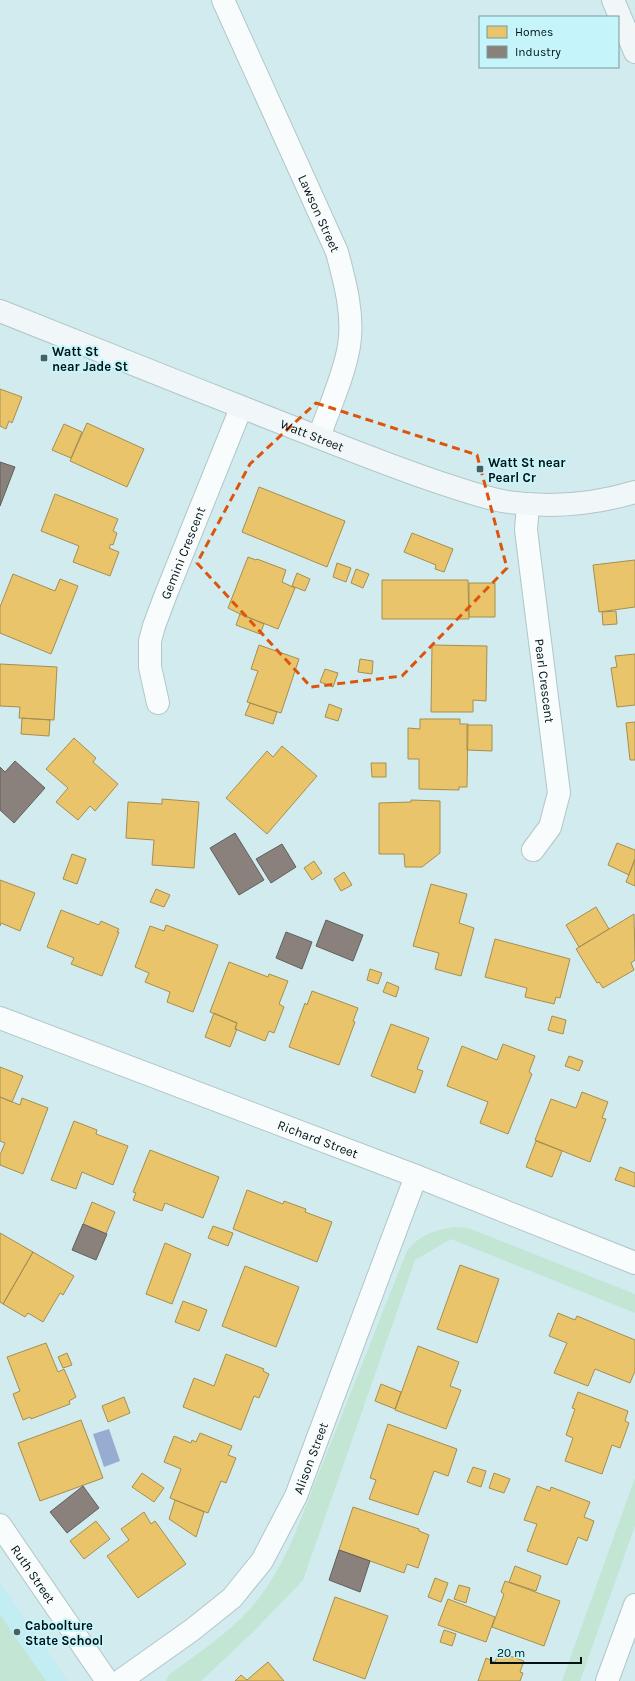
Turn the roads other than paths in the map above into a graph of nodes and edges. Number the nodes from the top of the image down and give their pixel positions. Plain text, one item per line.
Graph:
1 (223, 0) edge
2 (613, 0) edge
3 (635, 52) edge
4 (0, 311) edge
5 (242, 408) junction
6 (319, 437) junction
7 (635, 492) edge
8 (528, 504) junction
9 (158, 703) dead end
10 (533, 850) dead end
11 (0, 1018) edge
12 (416, 1176) junction
13 (635, 1263) edge
14 (0, 1525) edge
15 (635, 1605) edge
16 (107, 1681) edge
17 (120, 1681) edge
18 (608, 1681) edge

1 - 6 street, Lawson Street
2 - 3 main road
4 - 5 main road, Watt Street
5 - 6 main road, Watt Street
5 - 9 street, Gemini Crescent
6 - 8 main road, Watt Street
7 - 8 main road, Watt Street
8 - 10 street, Pearl Crescent
11 - 12 street, Richard Street
12 - 13 street, Richard Street
12 - 17 street, Alison Street
14 - 16 street, Ruth Street
15 - 18 street

